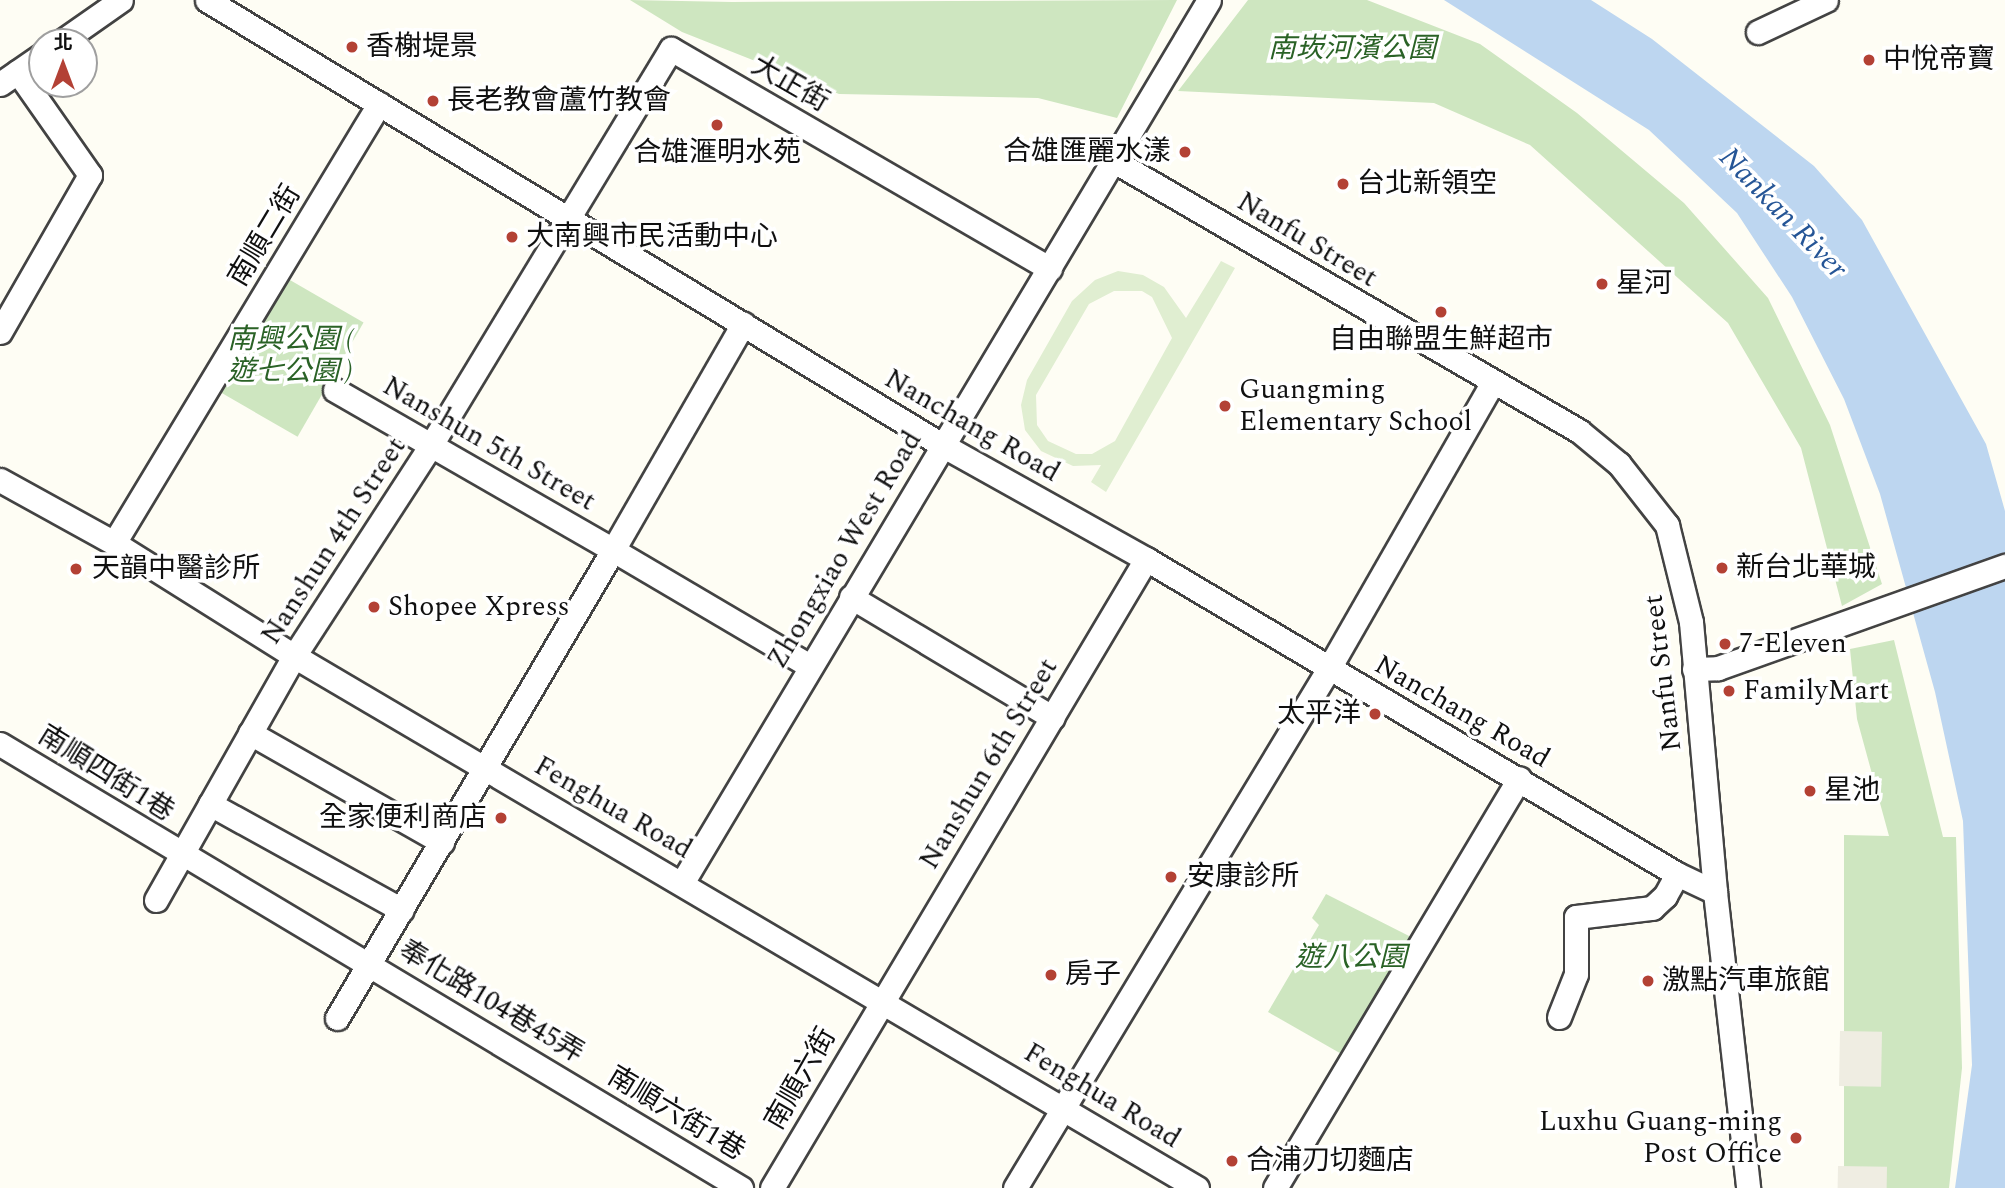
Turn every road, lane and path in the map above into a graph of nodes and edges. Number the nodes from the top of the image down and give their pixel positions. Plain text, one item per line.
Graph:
1 (121, 0) edge
2 (207, 0) edge
3 (1209, 0) edge
4 (1826, 0) edge
5 (81, 28) edge
6 (1758, 32) dead end
7 (28, 65) edge
8 (9, 78) edge
9 (379, 104) junction
10 (1114, 161) junction
11 (568, 218) junction
12 (1050, 270) junction
13 (743, 324) junction
14 (0, 331) edge
15 (1492, 384) junction
16 (335, 390) dead end
17 (431, 445) junction
18 (942, 445) junction
19 (0, 480) edge
20 (114, 543) junction
21 (613, 550) junction
22 (1146, 559) junction
23 (2005, 566) edge
24 (851, 597) junction
25 (293, 656) junction
26 (810, 666) junction
27 (1694, 669) junction
28 (1328, 670) junction
29 (1053, 718) junction
30 (250, 733) junction
31 (0, 744) edge
32 (486, 768) junction
33 (1519, 778) junction
34 (210, 804) junction
35 (442, 842) junction
36 (181, 855) junction
37 (1677, 874) junction
38 (682, 883) junction
39 (1715, 892) junction
40 (156, 900) dead end
41 (402, 910) junction
42 (370, 963) junction
43 (881, 1000) junction
44 (1559, 1017) dead end
45 (337, 1018) dead end
46 (580, 1092) joint
47 (1063, 1106) junction
48 (741, 1188) edge
49 (772, 1188) edge
50 (1015, 1188) edge
51 (1197, 1188) edge
52 (1275, 1188) edge
53 (1748, 1188) edge

1 - 5 street
2 - 9 street, Nanchang Road
3 - 10 street, Zhongxiao West Road
4 - 6 street
7 - 8 street
8 - 14 street
9 - 11 street, Nanchang Road
9 - 20 street, 南順二街
10 - 12 street, Zhongxiao West Road
10 - 15 street, Nanfu Street
11 - 12 street, 大正街
11 - 13 street, Nanchang Road
11 - 17 street, Nanshun 4th Street
12 - 18 street, Zhongxiao West Road
13 - 18 street, Nanchang Road
13 - 21 street, Nanshun 5th Street
15 - 27 street, Nanfu Street
15 - 28 street
16 - 17 street, Nanshun 5th Street
17 - 21 street, Nanshun 5th Street
17 - 25 street, Nanshun 4th Street
18 - 22 street, Nanchang Road
18 - 24 street, Zhongxiao West Road
19 - 20 street, Fenghua Road
20 - 25 street, Fenghua Road
21 - 26 street
21 - 32 street, Nanshun 5th Street
22 - 28 street, Nanchang Road
22 - 29 street, Nanshun 6th Street
23 - 27 street
24 - 26 street, Zhongxiao West Road
24 - 29 street
25 - 30 street, Nanshun 4th Street
25 - 32 street, Fenghua Road
26 - 38 street, Zhongxiao West Road
27 - 39 street, Nanfu Street
28 - 33 street, Nanchang Road
28 - 47 street
29 - 43 street, Nanshun 6th Street
30 - 34 street, Nanshun 4th Street
30 - 35 street
31 - 36 street, 南順四街1巷
32 - 35 street, Nanshun 5th Street
32 - 38 street, Fenghua Road
33 - 37 street, Nanchang Road
33 - 52 street
34 - 36 street, Nanshun 4th Street
34 - 41 street
35 - 41 street, Nanshun 5th Street
36 - 40 street, Nanshun 4th Street
36 - 42 street, 南順四街1巷
37 - 39 street, Nanchang Road
37 - 44 street
38 - 43 street, Fenghua Road
39 - 53 street, Nanfu Street
41 - 42 street, Nanshun 5th Street
42 - 45 street, Nanshun 5th Street
42 - 46 street, 奉化路104巷45弄
43 - 47 street, Fenghua Road
43 - 49 street, 南順六街
46 - 48 street, 南順六街1巷
47 - 50 street
47 - 51 street, Fenghua Road

